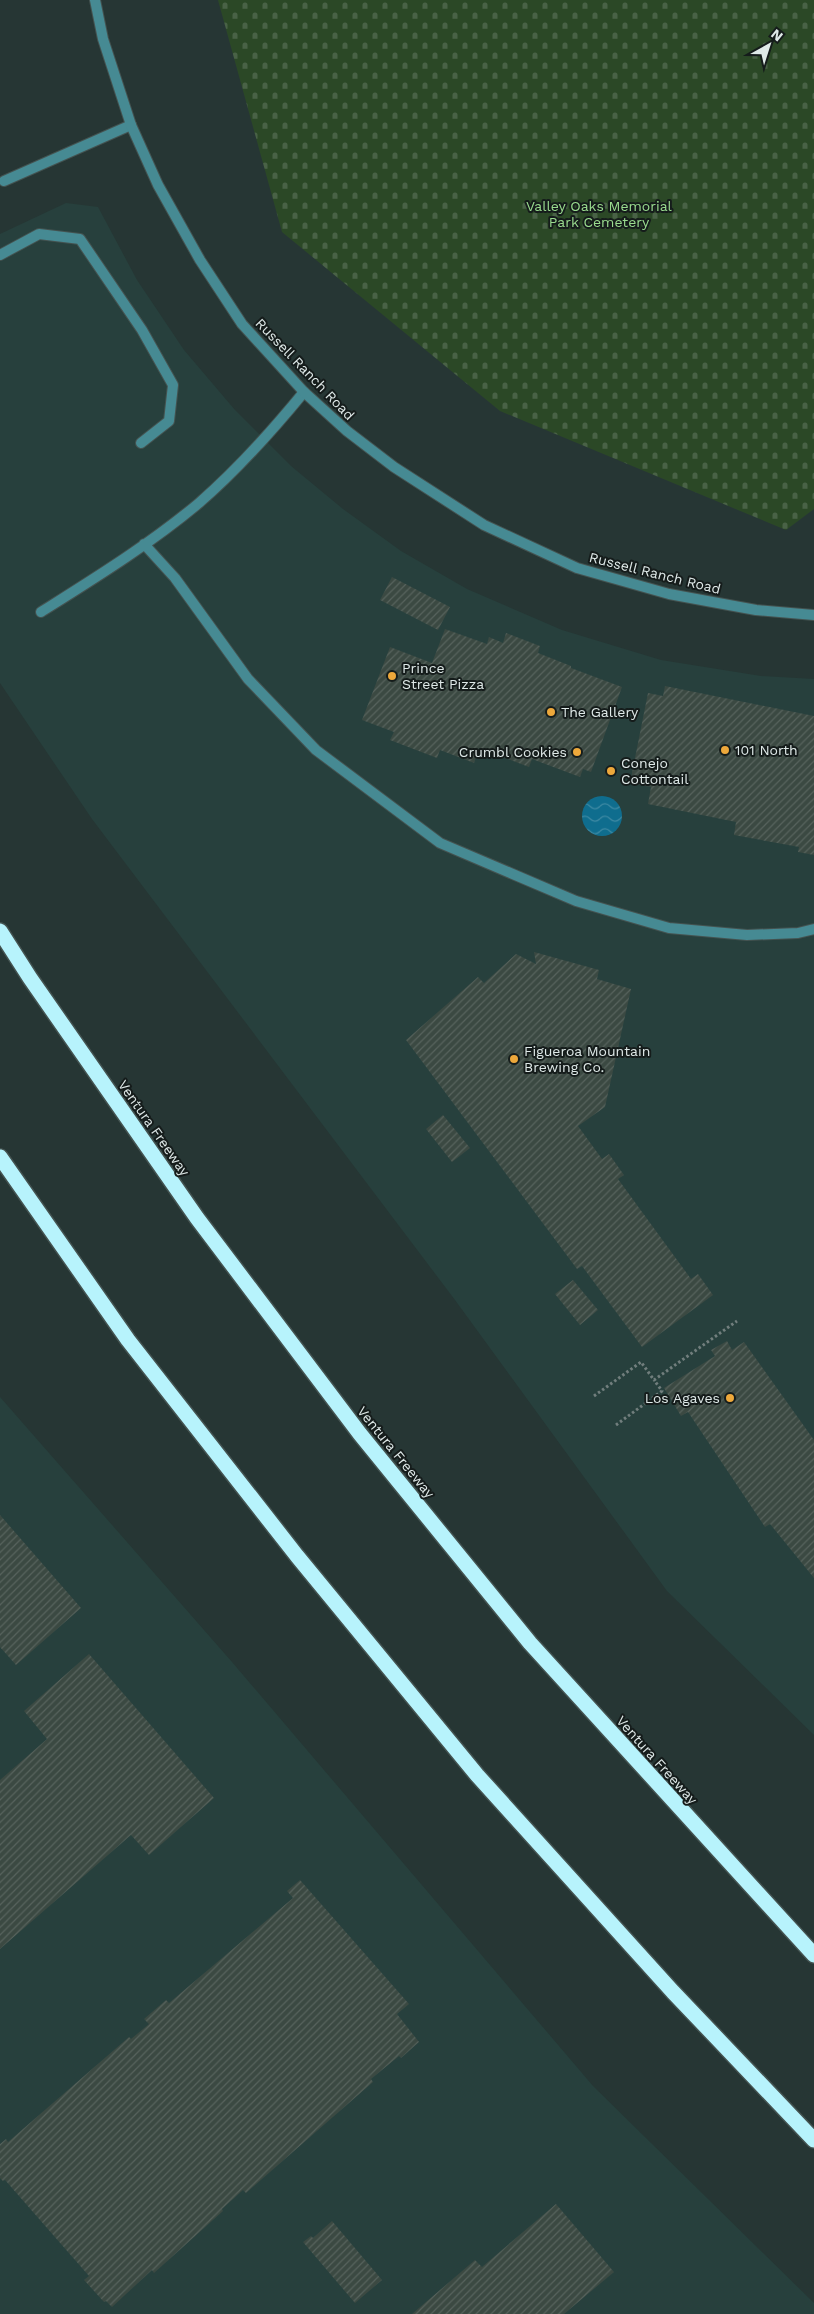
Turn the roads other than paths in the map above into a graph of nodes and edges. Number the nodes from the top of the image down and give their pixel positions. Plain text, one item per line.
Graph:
1 (94, 0) edge
2 (131, 125) junction
3 (4, 181) dead end
4 (0, 255) edge
5 (304, 392) junction
6 (141, 444) dead end
7 (144, 544) junction
8 (41, 612) dead end
9 (814, 615) edge
10 (814, 929) edge
11 (0, 931) edge
12 (0, 1157) edge
13 (814, 1955) edge
14 (814, 2140) edge

1 - 2 street, Russell Ranch Road
2 - 3 street
2 - 5 street, Russell Ranch Road
4 - 6 street
5 - 7 street
5 - 9 street, Russell Ranch Road
7 - 8 street
7 - 10 street
11 - 13 highway, Ventura Freeway
12 - 14 highway

